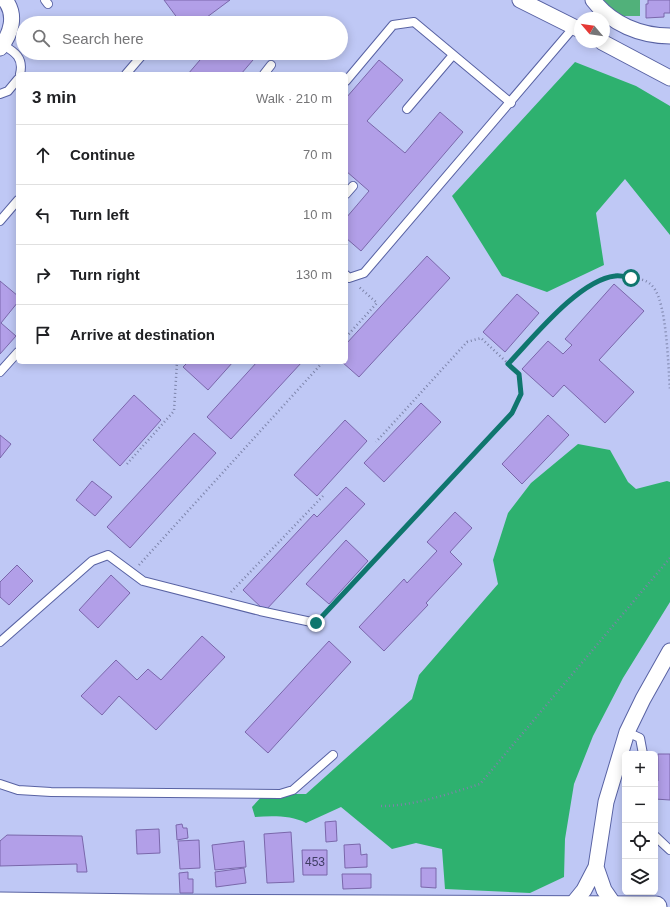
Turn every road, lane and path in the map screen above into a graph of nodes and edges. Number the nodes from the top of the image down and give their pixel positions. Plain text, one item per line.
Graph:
1 (5, 0) edge
2 (593, 0) edge
3 (525, 1) edge
4 (574, 27) edge
5 (574, 32) edge
6 (670, 36) edge
7 (1, 46) edge
8 (610, 46) edge
9 (16, 55) edge
10 (453, 55) junction
11 (20, 60) edge
12 (138, 60) edge
13 (271, 66) dead end
14 (20, 72) edge
15 (128, 72) edge
16 (266, 72) edge
17 (670, 78) edge
18 (348, 79) edge
19 (16, 81) edge
20 (0, 94) edge
21 (511, 103) junction
22 (407, 109) dead end
23 (353, 186) dead end
24 (348, 192) edge
25 (16, 202) edge
26 (0, 221) edge
27 (348, 277) edge
28 (348, 335) edge
29 (16, 354) edge
30 (177, 364) edge
31 (321, 364) edge
32 (508, 364) junction
33 (0, 372) edge
34 (670, 389) edge
35 (376, 442) dead end
36 (127, 464) dead end
37 (323, 496) dead end
38 (670, 558) edge
39 (132, 573) junction
40 (222, 601) junction
41 (316, 623) joint
42 (0, 630) edge
43 (2, 640) edge
44 (670, 652) edge
45 (627, 732) junction
46 (642, 751) edge
47 (333, 755) dead end
48 (0, 784) edge
49 (380, 806) dead end
50 (658, 839) edge
51 (670, 850) edge
52 (596, 867) junction
53 (0, 903) edge
54 (149, 906) edge
55 (571, 906) edge
56 (615, 906) edge
57 (656, 907) edge

1 - 7 street
2 - 6 street
3 - 4 street
5 - 21 lane
7 - 9 lane
8 - 17 street
10 - 18 lane
10 - 21 lane
10 - 22 lane
11 - 14 lane
12 - 15 lane
13 - 16 lane
19 - 20 lane
21 - 27 lane
23 - 24 lane
25 - 26 lane
27 - 28 path
29 - 33 lane
30 - 36 path
31 - 39 path
32 - 34 path
32 - 35 path
32 - 41 path
37 - 40 path
38 - 49 path
39 - 40 lane
39 - 43 lane
40 - 41 lane
42 - 43 lane
44 - 45 street
45 - 46 lane
45 - 52 street
47 - 48 lane
50 - 51 lane
52 - 55 street
52 - 56 street
53 - 54 street
54 - 55 street
55 - 56 street
56 - 57 street

